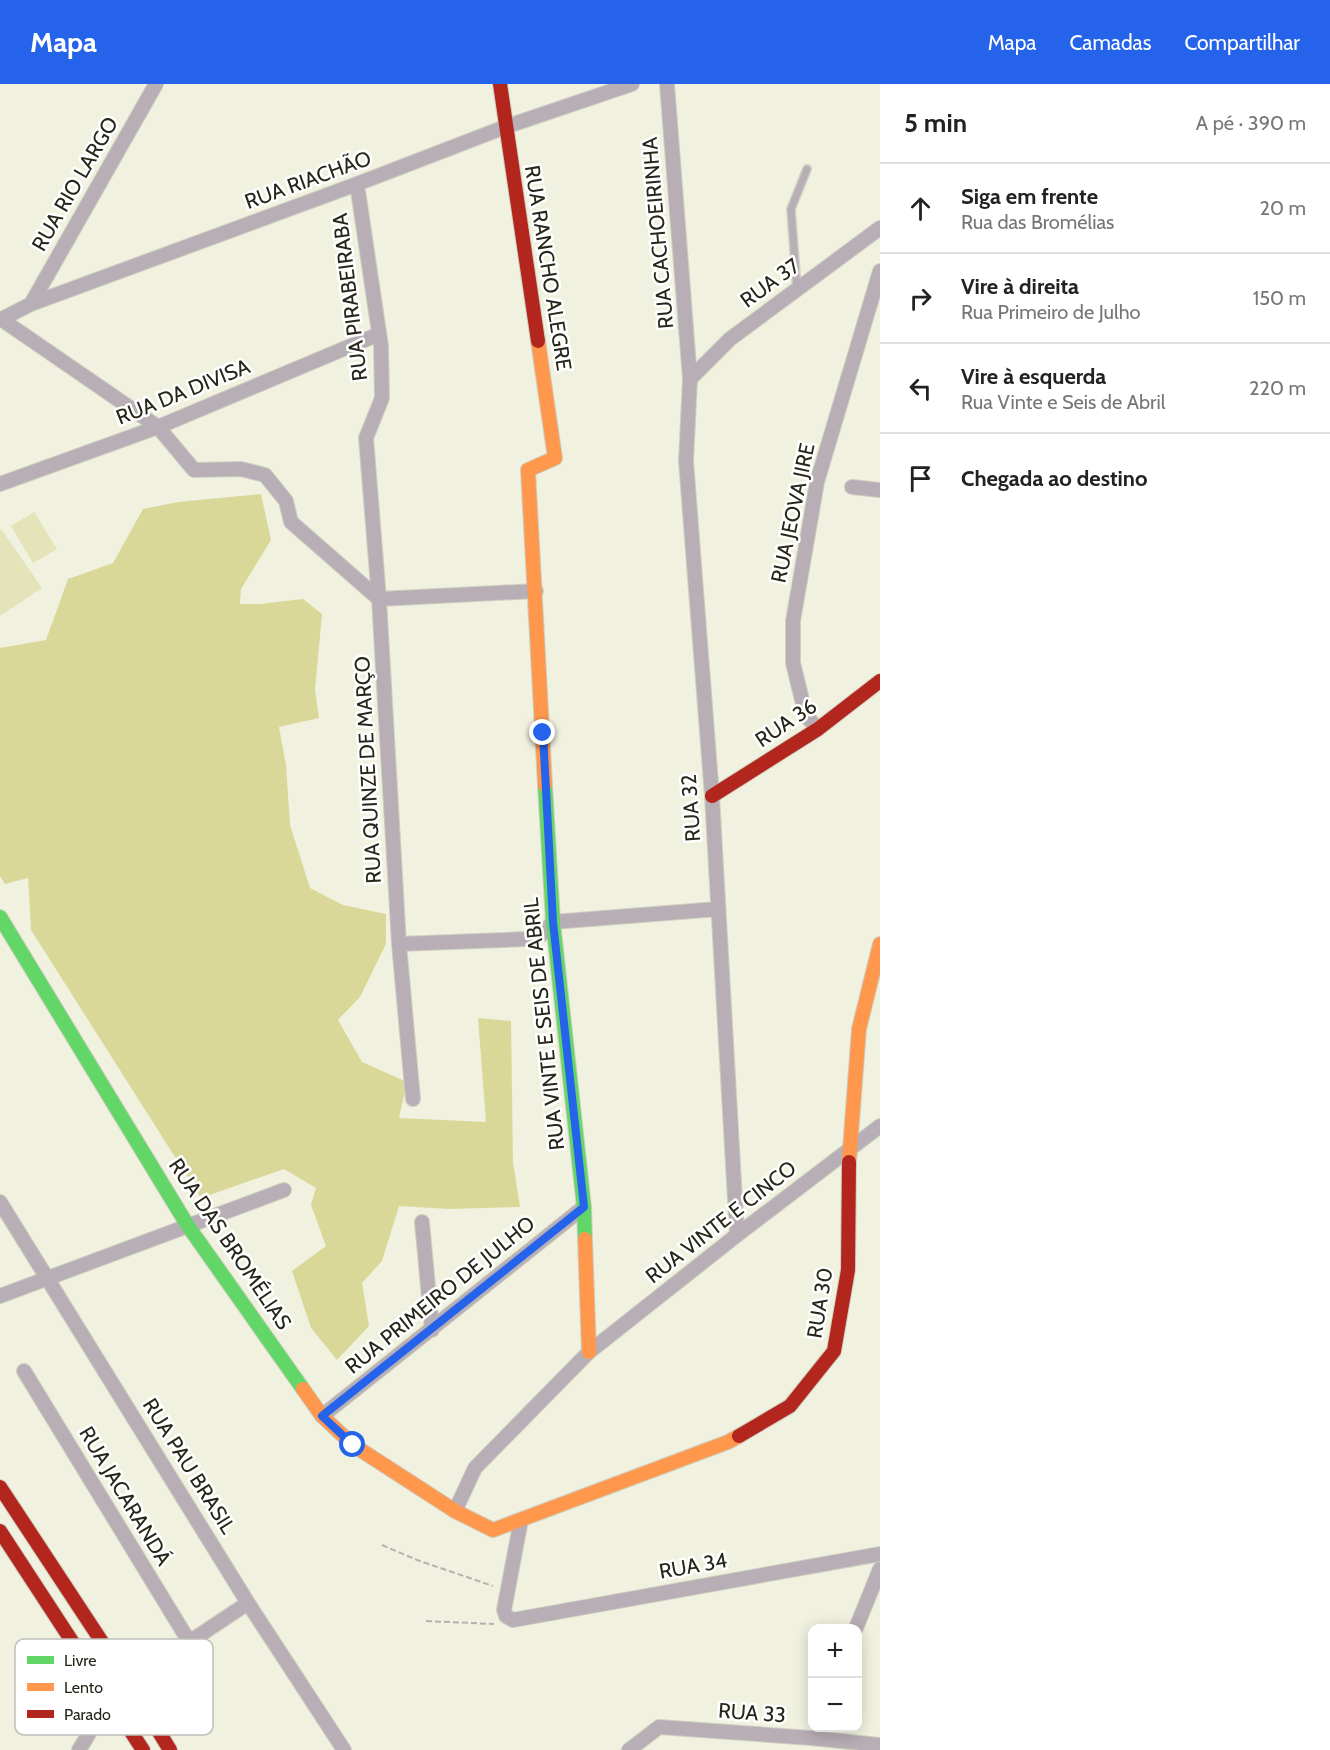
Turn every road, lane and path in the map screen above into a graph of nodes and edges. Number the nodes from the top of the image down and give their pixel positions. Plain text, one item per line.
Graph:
1 (500, 84) edge
2 (632, 84) edge
3 (667, 84) edge
4 (158, 85) edge
5 (505, 127) junction
6 (807, 169) dead end
7 (357, 184) junction
8 (880, 228) edge
9 (880, 271) edge
10 (797, 290) junction
11 (31, 304) junction
12 (1, 320) edge
13 (379, 334) junction
14 (690, 379) junction
15 (158, 427) junction
16 (366, 438) joint
17 (555, 459) joint
18 (0, 484) edge
19 (852, 487) dead end
20 (880, 490) edge
21 (536, 591) junction
22 (379, 599) junction
23 (880, 681) edge
24 (818, 729) junction
25 (712, 796) junction
26 (718, 909) junction
27 (0, 916) edge
28 (553, 922) junction
29 (399, 944) junction
30 (880, 944) edge
31 (413, 1099) dead end
32 (880, 1126) edge
33 (849, 1149) junction
34 (284, 1190) dead end
35 (0, 1203) edge
36 (584, 1207) junction
37 (422, 1222) dead end
38 (188, 1226) junction
39 (737, 1235) junction
40 (48, 1277) junction
41 (0, 1296) edge
42 (432, 1330) junction
43 (589, 1352) junction
44 (24, 1371) dead end
45 (322, 1416) junction
46 (0, 1487) edge
47 (455, 1511) junction
48 (521, 1520) junction
49 (493, 1530) joint
50 (0, 1531) edge
51 (382, 1545) dead end
52 (880, 1554) edge
53 (880, 1569) edge
54 (507, 1591) junction
55 (248, 1603) junction
56 (510, 1618) junction
57 (426, 1622) dead end
58 (858, 1624) edge
59 (70, 1639) edge
60 (100, 1639) edge
61 (188, 1639) edge
62 (196, 1639) edge
63 (813, 1733) edge
64 (88, 1735) edge
65 (133, 1735) edge
66 (161, 1735) edge
67 (880, 1745) edge
68 (79, 1750) edge
69 (143, 1750) edge
70 (170, 1750) edge
71 (344, 1750) edge
72 (629, 1750) edge

1 - 5 street, RUA RANCHO ALEGRE
2 - 5 street, RUA RIACHÃO
3 - 14 street, RUA CACHOEIRINHA
4 - 11 street, RUA RIO LARGO
5 - 7 street, RUA RIACHÃO
5 - 17 street, RUA RANCHO ALEGRE
6 - 10 lane
7 - 11 street, RUA RIACHÃO
7 - 13 street, RUA PIRABEIRABA
8 - 10 street, RUA 37
9 - 24 street, RUA JEOVA JIRE
10 - 14 street, RUA 37
11 - 12 street, RUA RIACHÃO
12 - 15 street
13 - 15 street, RUA DA DIVISA
13 - 16 street, RUA PIRABEIRABA
14 - 25 street, RUA 32
15 - 18 street, RUA DA DIVISA
15 - 22 street
16 - 22 street, RUA QUINZE DE MARÇO
17 - 21 street, RUA VINTE E SEIS DE ABRIL
19 - 20 street
21 - 22 street
21 - 28 street, RUA VINTE E SEIS DE ABRIL
22 - 29 street, RUA QUINZE DE MARÇO
23 - 24 street, RUA 36
24 - 25 street, RUA 36
25 - 26 street, RUA 32
26 - 28 street
26 - 39 street, RUA 32
27 - 38 street, RUA DAS BROMÉLIAS
28 - 29 street
28 - 36 street, RUA VINTE E SEIS DE ABRIL
29 - 31 street, RUA QUINZE DE MARÇO
30 - 33 street, RUA 30
32 - 33 street, RUA VINTE E CINCO
33 - 39 street, RUA VINTE E CINCO
33 - 48 street, RUA 30
34 - 38 street
35 - 40 street, RUA PAU BRASIL
36 - 42 street, RUA PRIMEIRO DE JULHO
36 - 43 street, RUA VINTE E SEIS DE ABRIL
37 - 42 street
38 - 40 street
38 - 45 street, RUA DAS BROMÉLIAS
39 - 43 street, RUA VINTE E CINCO
40 - 41 street
40 - 55 street, RUA PAU BRASIL
42 - 45 street, RUA PRIMEIRO DE JULHO
43 - 47 street, RUA VINTE E CINCO
44 - 61 street, RUA JACARANDÁ
45 - 47 street, RUA DAS BROMÉLIAS
46 - 60 street
47 - 49 street, RUA DAS BROMÉLIAS
48 - 49 street, RUA 30
48 - 54 street
50 - 59 street
51 - 54 path
52 - 56 street, RUA 34
53 - 58 street
54 - 56 street
55 - 62 street
55 - 71 street, RUA PAU BRASIL
56 - 57 path
63 - 67 street, RUA 33
63 - 72 street, RUA 33
64 - 68 street
65 - 69 street
66 - 70 street

